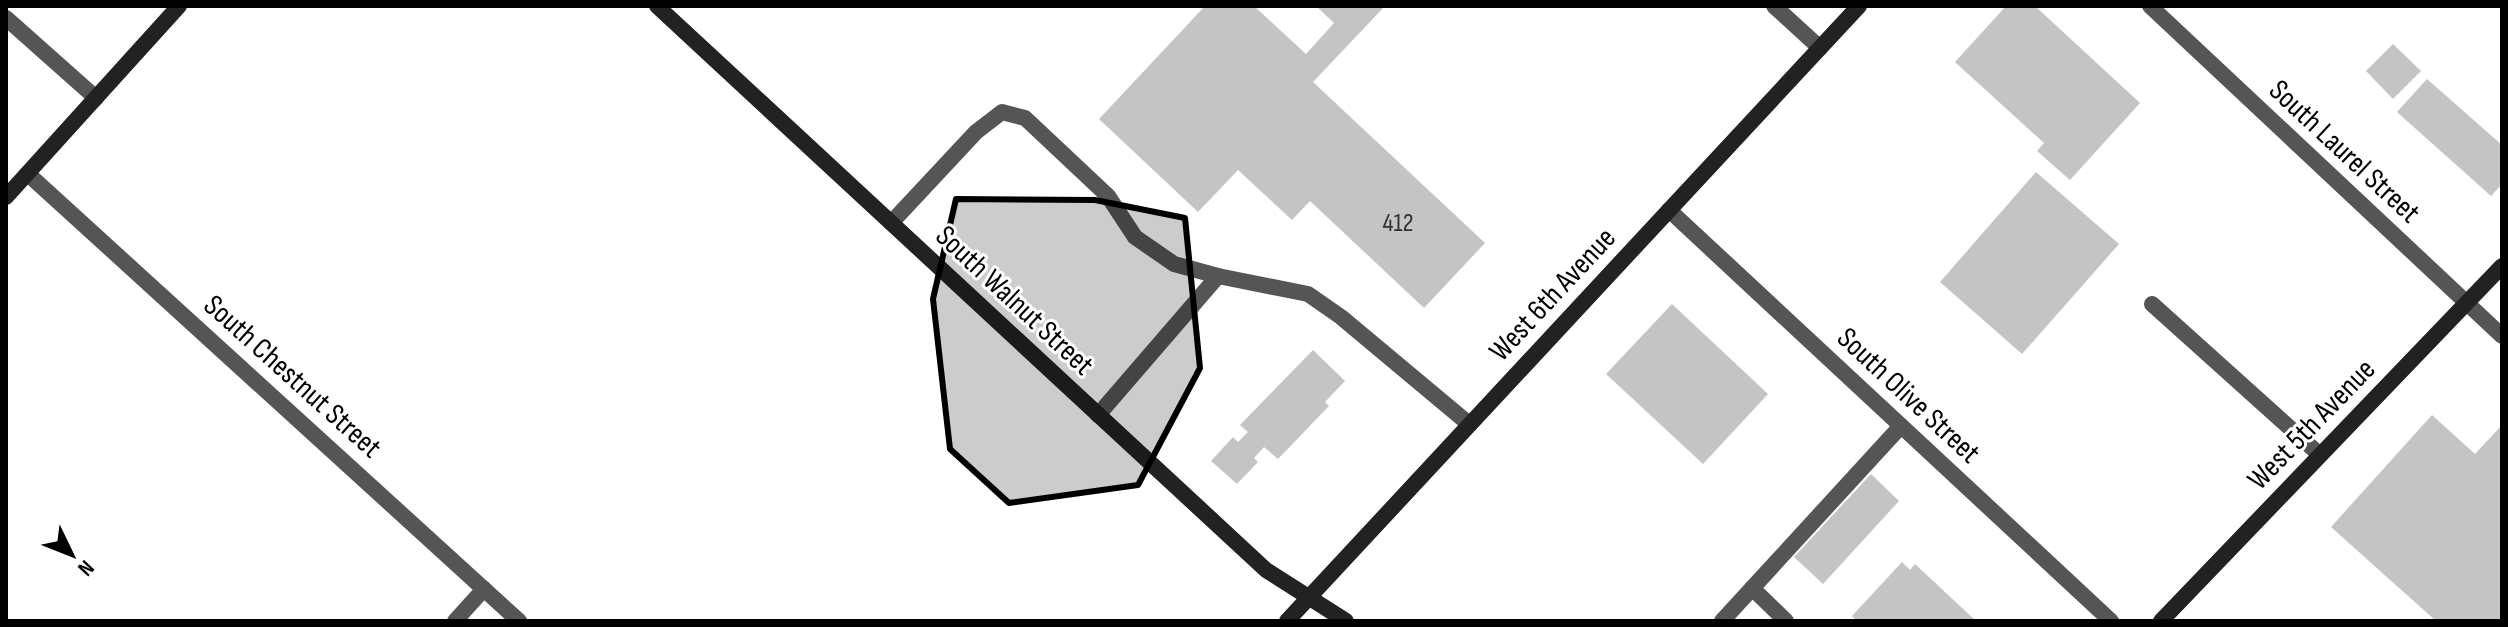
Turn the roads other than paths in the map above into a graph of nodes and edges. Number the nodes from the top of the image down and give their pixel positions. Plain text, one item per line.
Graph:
1 (179, 6) edge
2 (657, 6) edge
3 (1774, 6) edge
4 (1859, 6) edge
5 (2150, 6) edge
6 (6, 18) edge
7 (1820, 48) junction
8 (96, 98) junction
9 (28, 174) junction
10 (6, 197) edge
11 (1669, 210) junction
12 (891, 223) junction
13 (2502, 266) edge
14 (1218, 276) junction
15 (2467, 303) junction
16 (2152, 304) dead end
17 (2502, 336) edge
18 (1098, 415) junction
19 (1469, 424) junction
20 (1901, 426) junction
21 (2320, 455) junction
22 (1752, 588) junction
23 (484, 589) junction
24 (1310, 596) junction
25 (455, 621) edge
26 (519, 621) edge
27 (1287, 621) edge
28 (1346, 621) edge
29 (1722, 621) edge
30 (1786, 621) edge
31 (2111, 621) edge
32 (2161, 621) edge

1 - 8 main road
2 - 12 main road, South Walnut Street
3 - 7 street
4 - 7 main road, West 6th Avenue
5 - 15 street, South Laurel Street
6 - 8 street
7 - 11 main road, West 6th Avenue
8 - 9 main road
9 - 10 main road
9 - 23 street, South Chestnut Street
11 - 19 main road, West 6th Avenue
11 - 20 street, South Olive Street
12 - 14 street
12 - 18 main road, South Walnut Street
13 - 15 main road, West 5th Avenue
14 - 18 street
14 - 19 street
15 - 17 street, South Laurel Street
15 - 21 main road, West 5th Avenue
16 - 21 street
18 - 24 main road, South Walnut Street
19 - 24 main road, West 6th Avenue
20 - 22 street
20 - 31 street, South Olive Street
21 - 32 main road, West 5th Avenue
22 - 29 street
22 - 30 street
23 - 25 street
23 - 26 street, South Chestnut Street
24 - 27 main road, West 6th Avenue
24 - 28 main road, South Walnut Street

